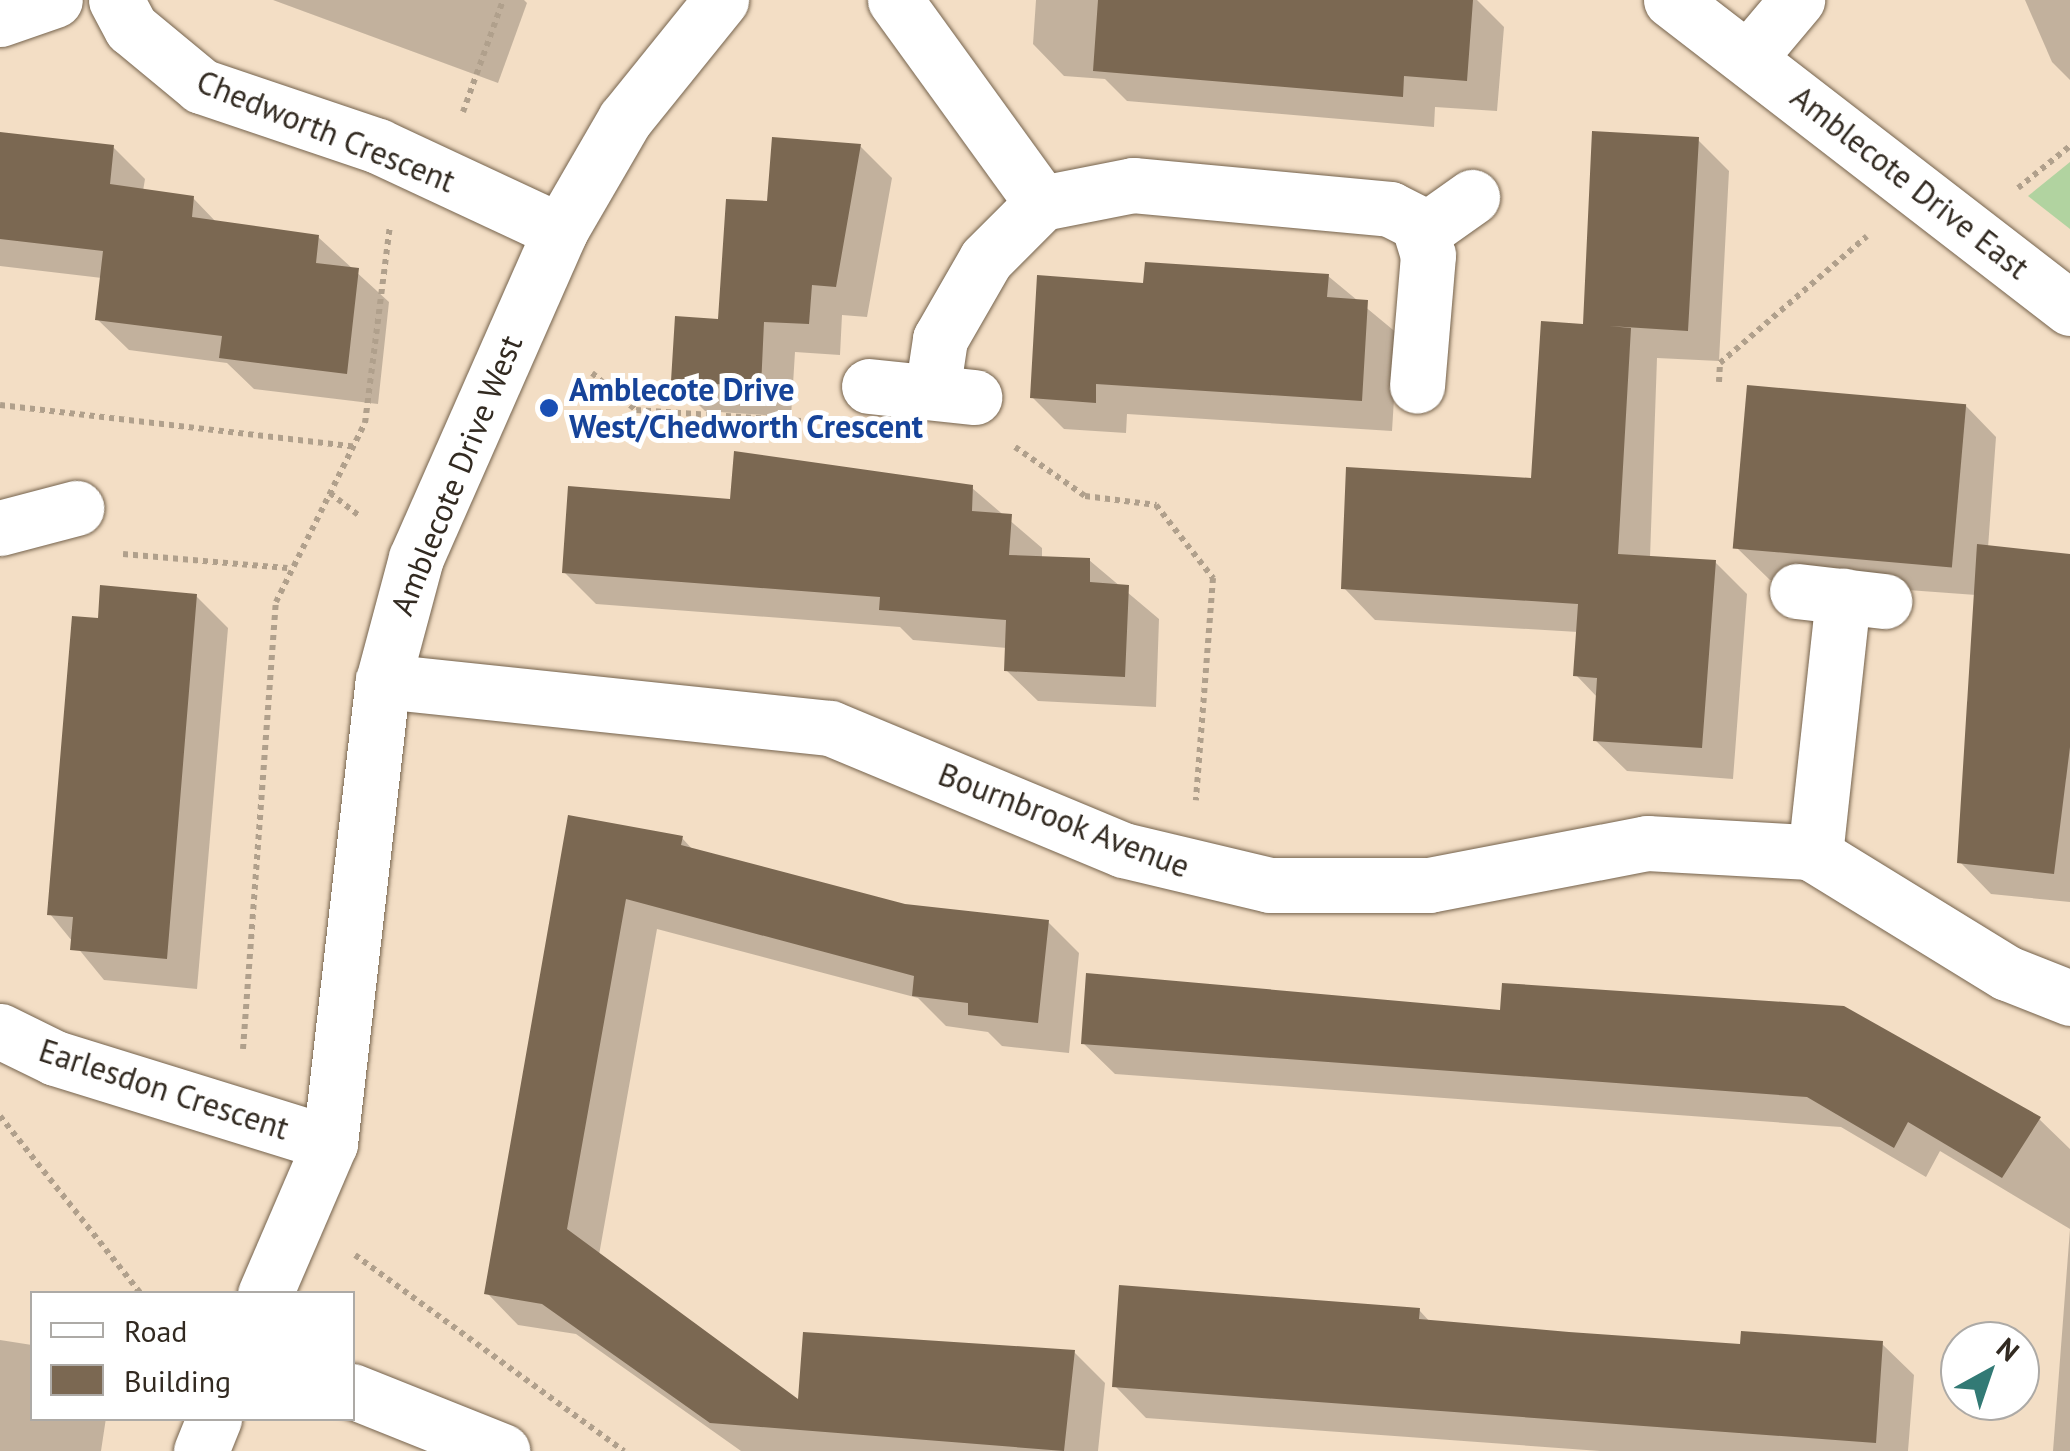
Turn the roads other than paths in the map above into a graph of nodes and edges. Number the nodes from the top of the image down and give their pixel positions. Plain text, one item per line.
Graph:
1 (55, 0) edge
2 (116, 0) edge
3 (721, 0) edge
4 (895, 0) edge
5 (1671, 0) edge
6 (1797, 0) edge
7 (0, 19) edge
8 (1749, 57) junction
9 (1472, 198) dead end
10 (1042, 203) junction
11 (560, 231) junction
12 (1424, 232) junction
13 (2070, 308) edge
14 (869, 386) road end
15 (1417, 386) dead end
16 (76, 508) road end
17 (0, 528) edge
18 (1841, 596) dead end
19 (383, 680) junction
20 (1815, 855) junction
21 (2070, 998) edge
22 (0, 1030) edge
23 (330, 1143) junction
24 (267, 1291) edge
25 (355, 1392) edge
26 (213, 1421) edge
27 (202, 1451) edge
28 (502, 1451) edge

1 - 7 street
2 - 11 street, Chedworth Crescent
3 - 11 street, Amblecote Drive West
4 - 10 street
5 - 8 street
6 - 8 street
8 - 13 street, Amblecote Drive East
9 - 12 street
10 - 12 street
10 - 14 street
11 - 19 street, Amblecote Drive West
12 - 15 street
16 - 17 street
18 - 20 street
19 - 20 street, Bournbrook Avenue
19 - 23 street, Amblecote Drive West
20 - 21 street, Bournbrook Avenue
22 - 23 street, Earlesdon Crescent
23 - 24 street, Amblecote Drive West
25 - 28 street
26 - 27 street

